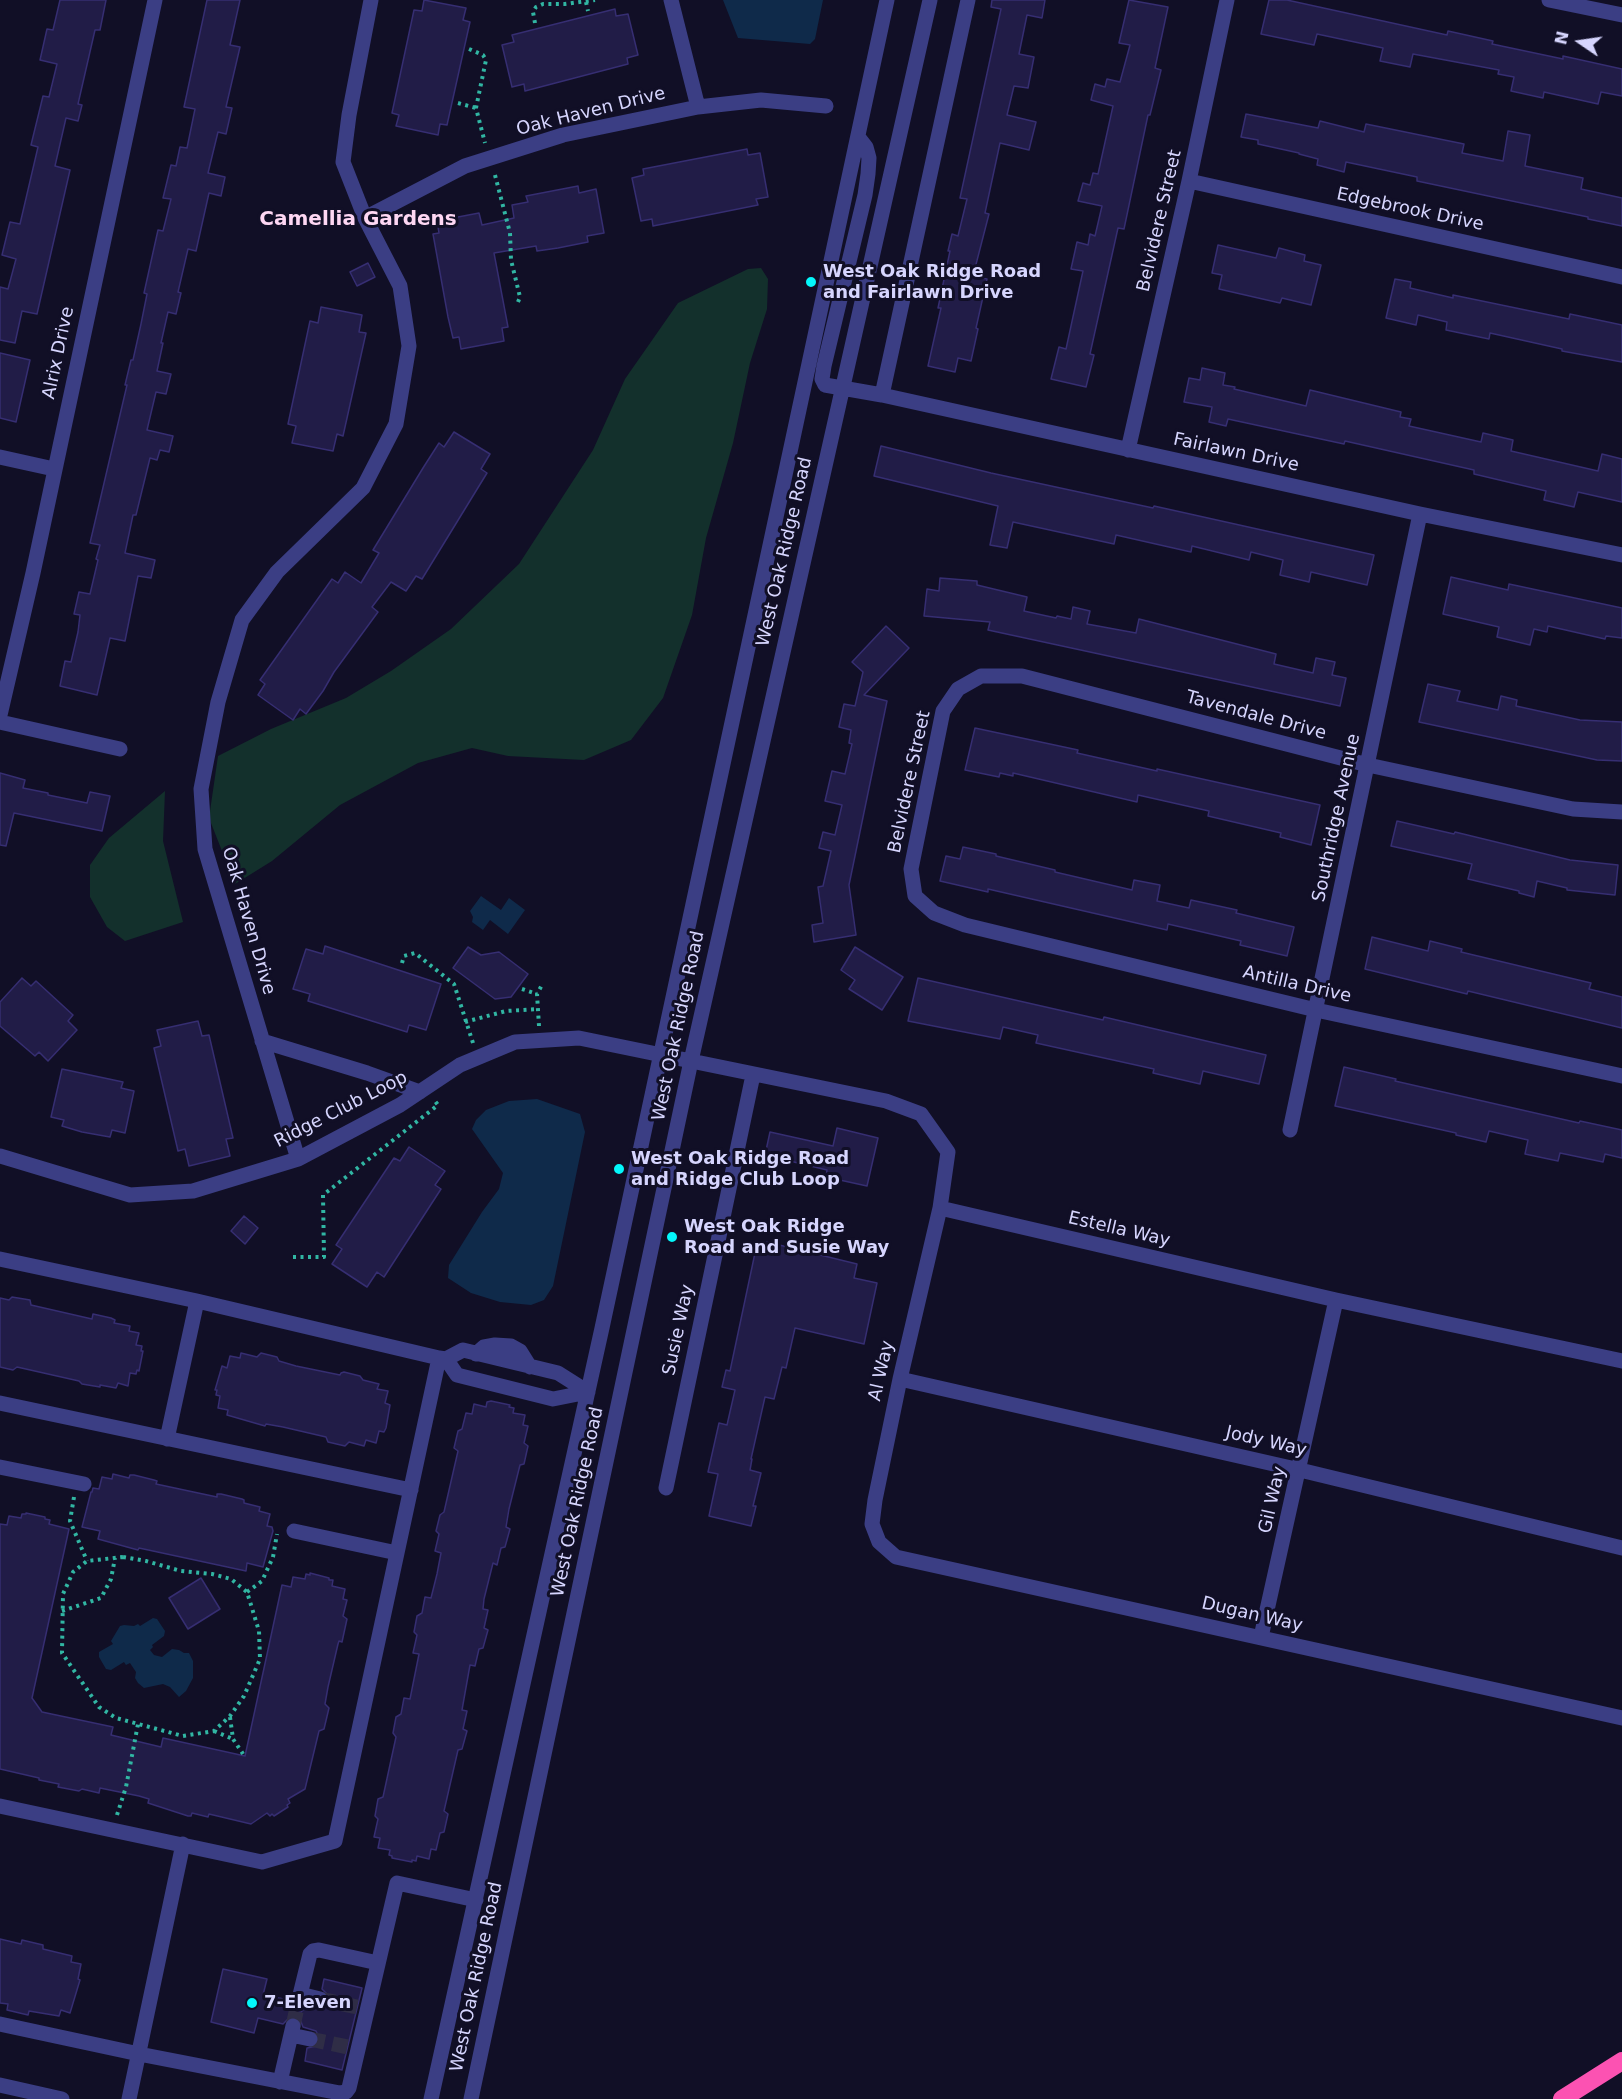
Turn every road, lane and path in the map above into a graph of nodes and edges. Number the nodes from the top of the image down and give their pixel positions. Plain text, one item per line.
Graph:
1 (155, 0) edge
2 (371, 0) edge
3 (596, 0) edge
4 (671, 0) edge
5 (888, 0) edge
6 (930, 0) edge
7 (968, 0) edge
8 (1227, 0) edge
9 (1549, 0) edge
10 (586, 2) junction
11 (588, 11) dead end
12 (1622, 15) edge
13 (535, 23) dead end
14 (469, 49) dead end
15 (458, 103) dead end
16 (826, 106) dead end
17 (698, 107) junction
18 (476, 108) junction
19 (859, 138) junction
20 (491, 158) junction
21 (1189, 181) junction
22 (365, 218) junction
23 (1622, 277) edge
24 (518, 302) dead end
25 (841, 388) junction
26 (882, 395) junction
27 (1128, 450) junction
28 (0, 457) edge
29 (54, 469) junction
30 (1420, 514) junction
31 (1622, 555) edge
32 (1023, 676) joint
33 (0, 715) edge
34 (0, 722) edge
35 (120, 749) dead end
36 (1368, 765) junction
37 (1622, 812) edge
38 (965, 925) joint
39 (402, 963) dead end
40 (543, 983) dead end
41 (522, 989) dead end
42 (537, 994) junction
43 (538, 1009) junction
44 (1316, 1010) junction
45 (465, 1022) junction
46 (539, 1040) junction
47 (262, 1041) junction
48 (660, 1056) junction
49 (478, 1058) junction
50 (691, 1061) junction
51 (753, 1075) junction
52 (1622, 1076) edge
53 (423, 1090) junction
54 (1290, 1130) dead end
55 (0, 1156) edge
56 (298, 1159) junction
57 (940, 1208) junction
58 (293, 1257) dead end
59 (0, 1259) edge
60 (1336, 1300) junction
61 (197, 1302) junction
62 (443, 1359) junction
63 (1622, 1361) edge
64 (900, 1379) junction
65 (588, 1392) junction
66 (0, 1403) edge
67 (167, 1439) junction
68 (0, 1467) edge
69 (1300, 1470) junction
70 (80, 1483) joint
71 (666, 1488) dead end
72 (411, 1490) junction
73 (294, 1531) joint
74 (879, 1542) joint
75 (1622, 1548) edge
76 (398, 1553) junction
77 (115, 1558) junction
78 (87, 1561) junction
79 (247, 1592) junction
80 (62, 1611) junction
81 (1261, 1637) junction
82 (230, 1716) junction
83 (1622, 1718) edge
84 (138, 1724) junction
85 (214, 1731) junction
86 (233, 1739) junction
87 (243, 1754) dead end
88 (0, 1806) edge
89 (114, 1831) junction
90 (183, 1844) junction
91 (476, 1900) junction
92 (378, 1963) junction
93 (320, 1999) tunnel mouth
94 (357, 2007) dead end
95 (0, 2024) edge
96 (362, 2032) junction
97 (310, 2039) tunnel mouth
98 (348, 2047) dead end
99 (139, 2054) junction
100 (1622, 2061) edge
101 (280, 2082) junction
102 (0, 2085) edge
103 (62, 2099) edge
104 (129, 2099) edge
105 (431, 2099) edge
106 (471, 2099) edge
107 (1562, 2099) edge

1 - 29 street, Alrix Drive
2 - 22 street, Oak Haven Drive
3 - 10 path
4 - 17 street
5 - 19 street, West Oak Ridge Road
6 - 25 street, West Oak Ridge Road
7 - 26 street
8 - 21 street, Belvidere Street
9 - 12 street
10 - 11 path
10 - 13 path
14 - 18 path
15 - 18 path
16 - 17 street, Oak Haven Drive
17 - 20 street, Oak Haven Drive
18 - 20 path
19 - 25 street
19 - 48 street, West Oak Ridge Road
20 - 22 street, Oak Haven Drive
20 - 24 path
21 - 23 street, Edgebrook Drive
21 - 27 street, Belvidere Street
22 - 47 street, Oak Haven Drive
25 - 26 street, Fairlawn Drive
25 - 50 street, West Oak Ridge Road
26 - 27 street, Fairlawn Drive
27 - 30 street, Fairlawn Drive
28 - 29 street
29 - 33 street, Alrix Drive
30 - 31 street, Fairlawn Drive
30 - 36 street, Southridge Avenue
32 - 36 street, Tavendale Drive
32 - 38 street, Belvidere Street
34 - 35 street
36 - 37 street, Tavendale Drive
36 - 44 street, Southridge Avenue
38 - 44 street, Antilla Drive
39 - 45 path
40 - 42 path
41 - 42 path
42 - 43 path
43 - 45 path
43 - 46 path
44 - 52 street, Antilla Drive
44 - 54 street, Southridge Avenue
45 - 49 path
46 - 48 street, Ridge Club Loop
46 - 49 street, Ridge Club Loop
47 - 53 street
47 - 56 street, Oak Haven Drive
48 - 50 street, Ridge Club Loop
48 - 65 street, West Oak Ridge Road
49 - 53 street, Ridge Club Loop
50 - 51 street
50 - 106 street, West Oak Ridge Road
51 - 57 street
51 - 71 street, Susie Way
53 - 56 street, Ridge Club Loop
53 - 58 path
55 - 56 street, Ridge Club Loop
57 - 60 street, Estella Way
57 - 64 street, Al Way
59 - 61 street
60 - 63 street, Estella Way
60 - 69 street, Gil Way
61 - 62 street
61 - 67 street
62 - 65 street
62 - 65 street
62 - 72 street
64 - 69 street, Jody Way
64 - 74 street, Al Way
65 - 91 street, West Oak Ridge Road
66 - 67 street
67 - 72 street
68 - 70 street
69 - 75 street, Jody Way
69 - 81 street, Gil Way
70 - 78 path
72 - 76 street
73 - 76 street
73 - 79 path
74 - 81 street, Dugan Way
76 - 90 street
77 - 78 path
77 - 79 path
77 - 80 path
78 - 80 path
79 - 82 path
80 - 84 path
81 - 83 street, Dugan Way
82 - 85 path
82 - 86 path
84 - 85 path
84 - 89 path
85 - 86 path
86 - 87 path
88 - 89 street
89 - 90 street
90 - 99 street
91 - 92 street
91 - 105 street, West Oak Ridge Road
92 - 93 street
92 - 96 street
94 - 96 street
95 - 99 street
96 - 98 street
96 - 101 street
97 - 101 street
99 - 101 street
99 - 104 street
100 - 107 highway
102 - 103 street

